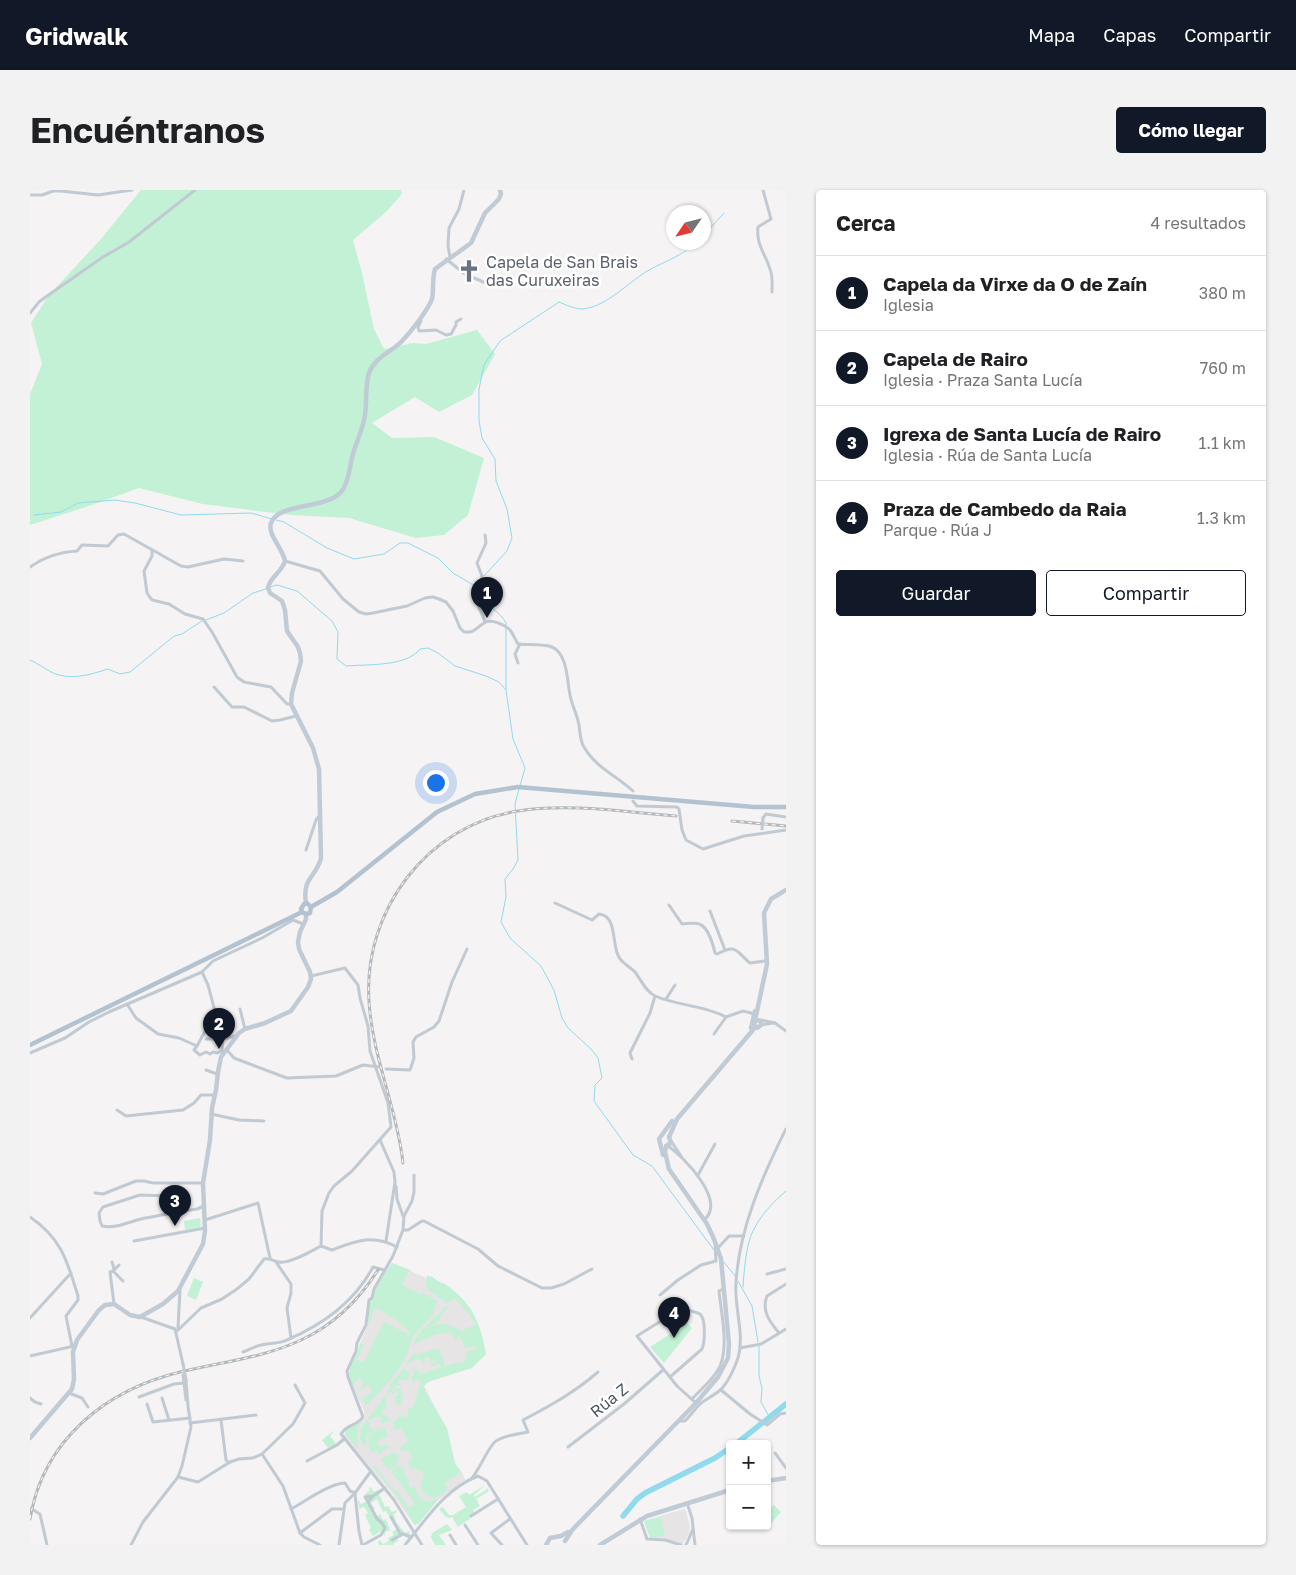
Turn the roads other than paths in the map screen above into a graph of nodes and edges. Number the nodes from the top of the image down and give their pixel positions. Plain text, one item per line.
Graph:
1 (132, 190) edge
2 (195, 190) edge
3 (464, 190) edge
4 (500, 190) edge
5 (763, 190) edge
6 (30, 195) edge
7 (448, 258) junction
8 (488, 284) dead end
9 (772, 292) dead end
10 (30, 313) edge
11 (420, 318) junction
12 (461, 319) dead end
13 (485, 535) dead end
14 (152, 550) junction
15 (243, 561) dead end
16 (285, 561) junction
17 (30, 567) edge
18 (485, 622) junction
19 (520, 644) junction
20 (518, 663) dead end
21 (214, 687) dead end
22 (291, 704) junction
23 (296, 716) junction
24 (633, 791) dead end
25 (634, 801) dead end
26 (786, 807) edge
27 (319, 816) junction
28 (786, 817) edge
29 (786, 830) edge
30 (762, 831) junction
31 (306, 850) dead end
32 (786, 889) edge
33 (306, 903) junction
34 (555, 903) dead end
35 (668, 905) dead end
36 (311, 907) junction
37 (710, 911) dead end
38 (304, 913) junction
39 (303, 924) junction
40 (467, 949) dead end
41 (724, 950) junction
42 (765, 962) junction
43 (202, 972) junction
44 (311, 976) junction
45 (765, 980) junction
46 (675, 985) dead end
47 (655, 996) junction
48 (666, 999) junction
49 (127, 1004) junction
50 (240, 1009) dead end
51 (726, 1017) junction
52 (217, 1019) junction
53 (756, 1022) junction
54 (245, 1029) junction
55 (786, 1031) edge
56 (714, 1034) dead end
57 (237, 1036) junction
58 (206, 1039) dead end
59 (224, 1039) junction
60 (30, 1046) edge
61 (197, 1046) junction
62 (224, 1052) junction
63 (30, 1053) edge
64 (632, 1059) dead end
65 (377, 1067) junction
66 (386, 1068) dead end
67 (206, 1070) dead end
68 (217, 1074) junction
69 (215, 1095) junction
70 (117, 1110) dead end
71 (212, 1114) junction
72 (264, 1121) dead end
73 (786, 1129) edge
74 (664, 1134) junction
75 (670, 1139) junction
76 (380, 1140) junction
77 (715, 1144) dead end
78 (665, 1146) junction
79 (682, 1159) junction
80 (414, 1174) dead end
81 (698, 1175) junction
82 (395, 1182) junction
83 (203, 1183) junction
84 (95, 1193) dead end
85 (204, 1206) junction
86 (186, 1211) junction
87 (391, 1212) junction
88 (695, 1212) junction
89 (402, 1215) junction
90 (708, 1216) junction
91 (30, 1217) edge
92 (205, 1220) junction
93 (703, 1220) junction
94 (205, 1228) junction
95 (708, 1228) junction
96 (403, 1230) junction
97 (744, 1236) junction
98 (134, 1241) dead end
99 (386, 1241) junction
100 (321, 1246) junction
101 (397, 1246) junction
102 (717, 1248) junction
103 (270, 1258) junction
104 (275, 1261) junction
105 (112, 1262) dead end
106 (119, 1265) dead end
107 (592, 1269) dead end
108 (786, 1269) edge
109 (113, 1270) junction
110 (384, 1270) junction
111 (70, 1273) junction
112 (766, 1274) dead end
113 (123, 1281) dead end
114 (786, 1284) edge
115 (181, 1286) junction
116 (660, 1294) dead end
117 (114, 1304) junction
118 (140, 1317) junction
119 (30, 1318) edge
120 (786, 1329) edge
121 (176, 1331) junction
122 (779, 1333) junction
123 (291, 1338) junction
124 (73, 1346) junction
125 (740, 1348) junction
126 (243, 1352) dead end
127 (30, 1356) edge
128 (663, 1370) junction
129 (598, 1372) dead end
130 (183, 1375) dead end
131 (670, 1377) junction
132 (185, 1382) junction
133 (295, 1385) dead end
134 (721, 1390) junction
135 (69, 1393) junction
136 (30, 1398) edge
137 (139, 1398) dead end
138 (162, 1398) dead end
139 (694, 1401) junction
140 (34, 1402) junction
141 (30, 1404) edge
142 (41, 1404) dead end
143 (147, 1404) dead end
144 (88, 1408) dead end
145 (786, 1412) edge
146 (256, 1415) dead end
147 (190, 1418) junction
148 (169, 1420) junction
149 (222, 1420) junction
150 (679, 1421) junction
151 (190, 1423) junction
152 (30, 1438) edge
153 (344, 1439) junction
154 (568, 1448) dead end
155 (775, 1452) dead end
156 (262, 1454) junction
157 (307, 1461) dead end
158 (229, 1463) junction
159 (786, 1468) edge
160 (371, 1471) junction
161 (178, 1477) junction
162 (786, 1478) edge
163 (470, 1480) junction
164 (771, 1480) edge
165 (385, 1488) junction
166 (726, 1491) edge
167 (355, 1493) junction
168 (498, 1499) junction
169 (348, 1501) junction
170 (687, 1503) junction
171 (356, 1506) junction
172 (30, 1508) edge
173 (291, 1509) junction
174 (343, 1509) junction
175 (471, 1516) dead end
176 (391, 1517) dead end
177 (510, 1519) junction
178 (640, 1519) junction
179 (465, 1525) dead end
180 (693, 1528) junction
181 (573, 1529) junction
182 (300, 1532) junction
183 (415, 1533) junction
184 (401, 1535) junction
185 (450, 1535) dead end
186 (559, 1536) junction
187 (412, 1537) junction
188 (392, 1540) dead end
189 (565, 1543) edge
190 (47, 1545) edge
191 (131, 1545) edge
192 (320, 1545) edge
193 (339, 1545) edge
194 (362, 1545) edge
195 (405, 1545) edge
196 (422, 1545) edge
197 (456, 1545) edge
198 (478, 1545) edge
199 (502, 1545) edge
200 (527, 1545) edge
201 (546, 1545) edge
202 (600, 1545) edge
203 (681, 1545) edge
204 (686, 1545) edge
205 (695, 1545) edge

1 - 6 street
2 - 10 street
3 - 7 street
4 - 7 street
5 - 9 street
7 - 8 street
7 - 11 street
11 - 12 street
11 - 16 street
13 - 18 street
14 - 15 street
14 - 17 street
14 - 22 street
16 - 18 street
16 - 22 street
18 - 19 street
19 - 20 street
19 - 24 street
21 - 23 street
22 - 23 street
23 - 27 street
25 - 30 street
26 - 36 main road
27 - 31 street
27 - 33 street
28 - 30 street, bridge
29 - 30 street
32 - 42 street
32 - 45 street
33 - 36 main road
33 - 38 main road
34 - 47 street
35 - 41 street
36 - 38 main road
37 - 41 street
38 - 39 street
38 - 60 main road
39 - 43 street
39 - 44 street
40 - 66 street
41 - 42 street
42 - 45 street
42 - 53 street
43 - 49 street
43 - 52 street
44 - 54 street
44 - 65 street
45 - 53 street
46 - 48 street
47 - 48 street
47 - 64 street
48 - 51 street
49 - 61 street
49 - 63 street
50 - 54 street
51 - 53 street
51 - 56 street
52 - 59 street
52 - 61 street
53 - 55 street
53 - 74 street
53 - 75 street
54 - 57 street
57 - 59 street
57 - 62 street
58 - 59 street
59 - 62 street
61 - 62 street
62 - 65 street
62 - 68 street
65 - 76 street
67 - 68 street
68 - 69 street
69 - 70 street
69 - 71 street
71 - 72 street
71 - 83 street
73 - 97 street
74 - 75 street
74 - 78 street
75 - 78 street
75 - 79 street
76 - 82 street
76 - 100 street
77 - 81 street
78 - 79 street
78 - 88 street
78 - 93 street
79 - 81 street
80 - 89 street
81 - 90 street
82 - 87 street
82 - 89 street
83 - 84 street
83 - 85 street
85 - 86 street
85 - 92 street
86 - 86 street
87 - 89 street
87 - 99 street
88 - 93 street
88 - 102 street
89 - 96 street
90 - 93 street
90 - 95 street
91 - 111 street
92 - 94 street
92 - 103 street
93 - 95 street
94 - 98 street
94 - 115 street
95 - 102 street
96 - 101 street
96 - 107 street
97 - 102 street
97 - 125 street
99 - 100 street
99 - 101 street
100 - 104 street
101 - 110 street
102 - 116 street
102 - 139 street
103 - 104 street
103 - 121 street
104 - 123 street
105 - 109 street
106 - 109 street
108 - 112 street
109 - 113 street
109 - 117 street
110 - 123 street
110 - 153 street
111 - 119 street
111 - 124 street
114 - 122 street
115 - 118 street
115 - 121 street
117 - 118 street
117 - 124 street
118 - 121 street
120 - 122 street
121 - 132 street, bridge
122 - 125 street
123 - 126 street
124 - 127 street
124 - 135 street
125 - 134 street
128 - 131 street
128 - 131 street
128 - 154 street, Rúa Z
129 - 163 street
130 - 132 street
131 - 139 street
132 - 137 street
132 - 147 street
133 - 156 street
134 - 145 street
134 - 150 street
135 - 144 street
135 - 152 street
136 - 140 street
138 - 148 street
139 - 150 street
140 - 141 street
140 - 142 street
143 - 148 street
146 - 149 street
147 - 148 street
147 - 151 street
149 - 151 street
149 - 158 street
150 - 181 street
151 - 161 street
153 - 157 street
153 - 160 street
155 - 159 street
156 - 158 street
156 - 173 street
158 - 161 street
160 - 165 street
160 - 167 street
161 - 191 street
162 - 164 street
163 - 168 street
163 - 183 street
165 - 183 street
165 - 194 street
166 - 170 street
167 - 169 street
167 - 171 street
167 - 173 street
168 - 175 street
168 - 177 street
169 - 171 street
169 - 174 street
170 - 178 street
170 - 180 street
171 - 194 street
172 - 190 street
173 - 182 street
174 - 182 street
174 - 193 street
176 - 184 street
177 - 199 street
177 - 200 street
178 - 202 street
178 - 203 street
179 - 198 street
180 - 204 street
180 - 205 street
181 - 186 street
181 - 189 street
182 - 192 street
183 - 187 street
183 - 196 street
184 - 187 street
184 - 188 street
185 - 197 street
186 - 189 street
186 - 201 street
187 - 195 street

